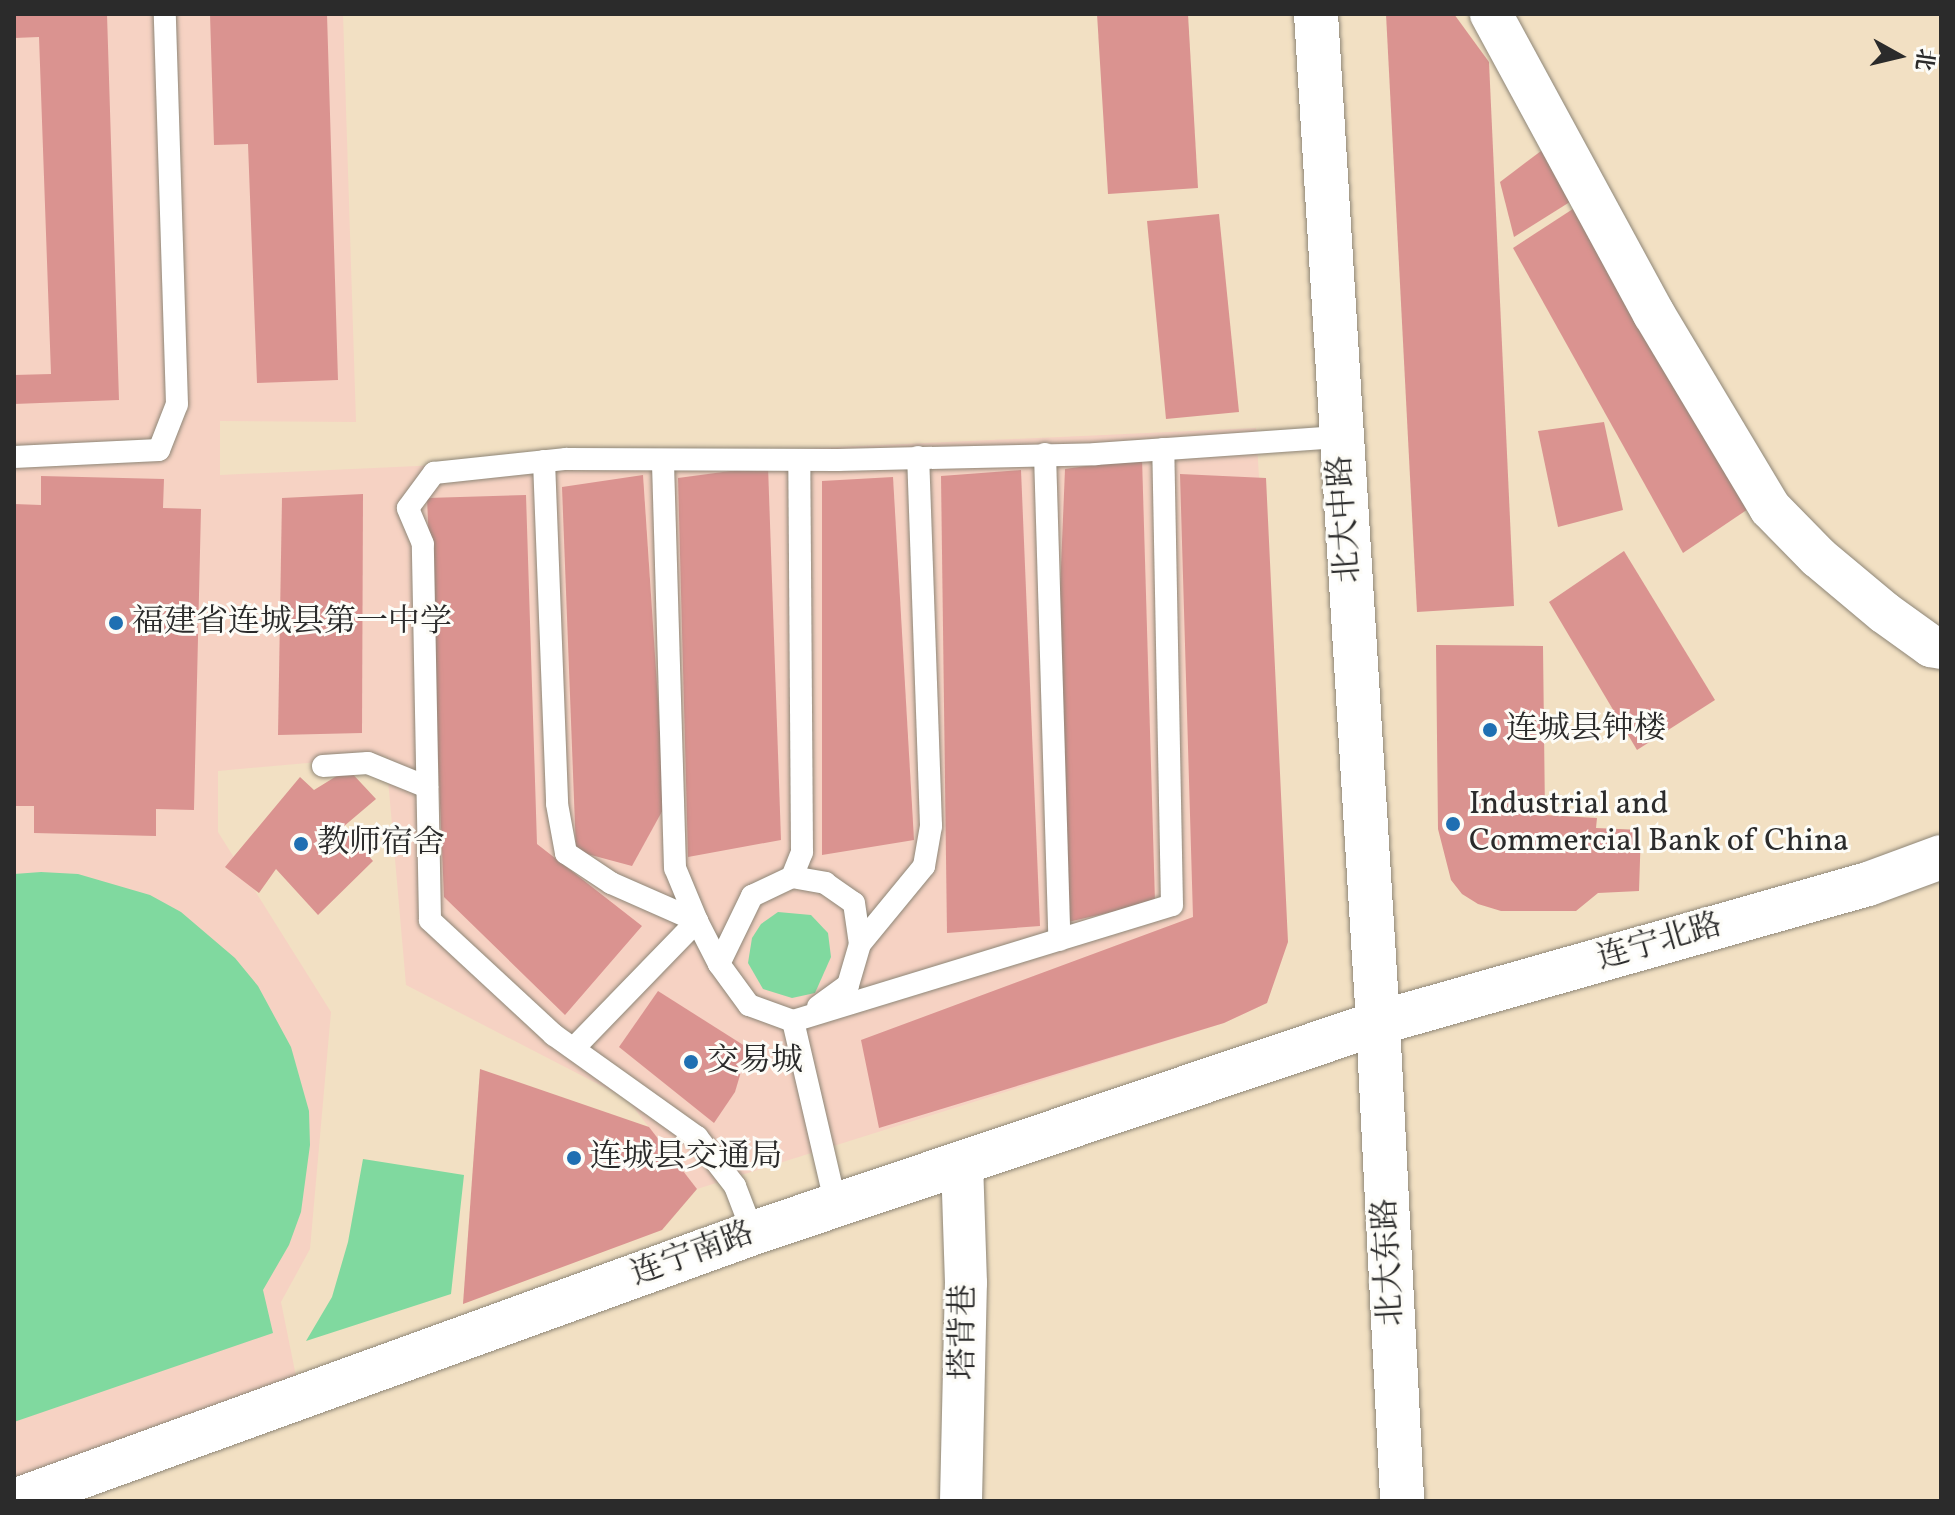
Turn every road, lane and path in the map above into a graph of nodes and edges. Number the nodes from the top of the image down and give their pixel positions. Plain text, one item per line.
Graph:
1 (165, 14) edge
2 (1316, 14) edge
3 (1491, 14) edge
4 (1341, 437) junction
5 (1163, 449) junction
6 (1045, 454) junction
7 (14, 457) edge
8 (918, 457) junction
9 (663, 460) junction
10 (799, 460) junction
11 (544, 461) junction
12 (1941, 648) edge
13 (323, 766) dead end
14 (427, 787) junction
15 (1941, 857) edge
16 (792, 877) junction
17 (697, 921) junction
18 (1059, 940) junction
19 (860, 944) junction
20 (719, 964) junction
21 (793, 1021) junction
22 (1378, 1023) junction
23 (574, 1048) junction
24 (962, 1164) junction
25 (836, 1206) junction
26 (753, 1233) junction
27 (14, 1501) edge
28 (961, 1501) edge
29 (1402, 1501) edge

1 - 7 lane
2 - 4 street, 北大中路
3 - 12 street
4 - 5 lane
4 - 22 street, 北大中路
5 - 6 lane
5 - 18 lane
6 - 8 lane
6 - 18 lane
8 - 10 lane
8 - 19 lane
9 - 10 lane
9 - 11 lane
9 - 17 lane
10 - 16 lane
11 - 14 lane
11 - 17 lane
13 - 14 lane
14 - 23 lane
15 - 22 street, 连宁北路
16 - 19 lane
16 - 20 lane
17 - 20 lane
17 - 23 lane
18 - 21 lane
19 - 21 lane
20 - 21 lane
21 - 25 lane
22 - 24 street, 连宁南路
22 - 29 street, 北大东路
23 - 26 lane
24 - 25 street, 连宁南路
24 - 28 street, 塔背巷
25 - 26 street, 连宁南路
26 - 27 street, 连宁南路

